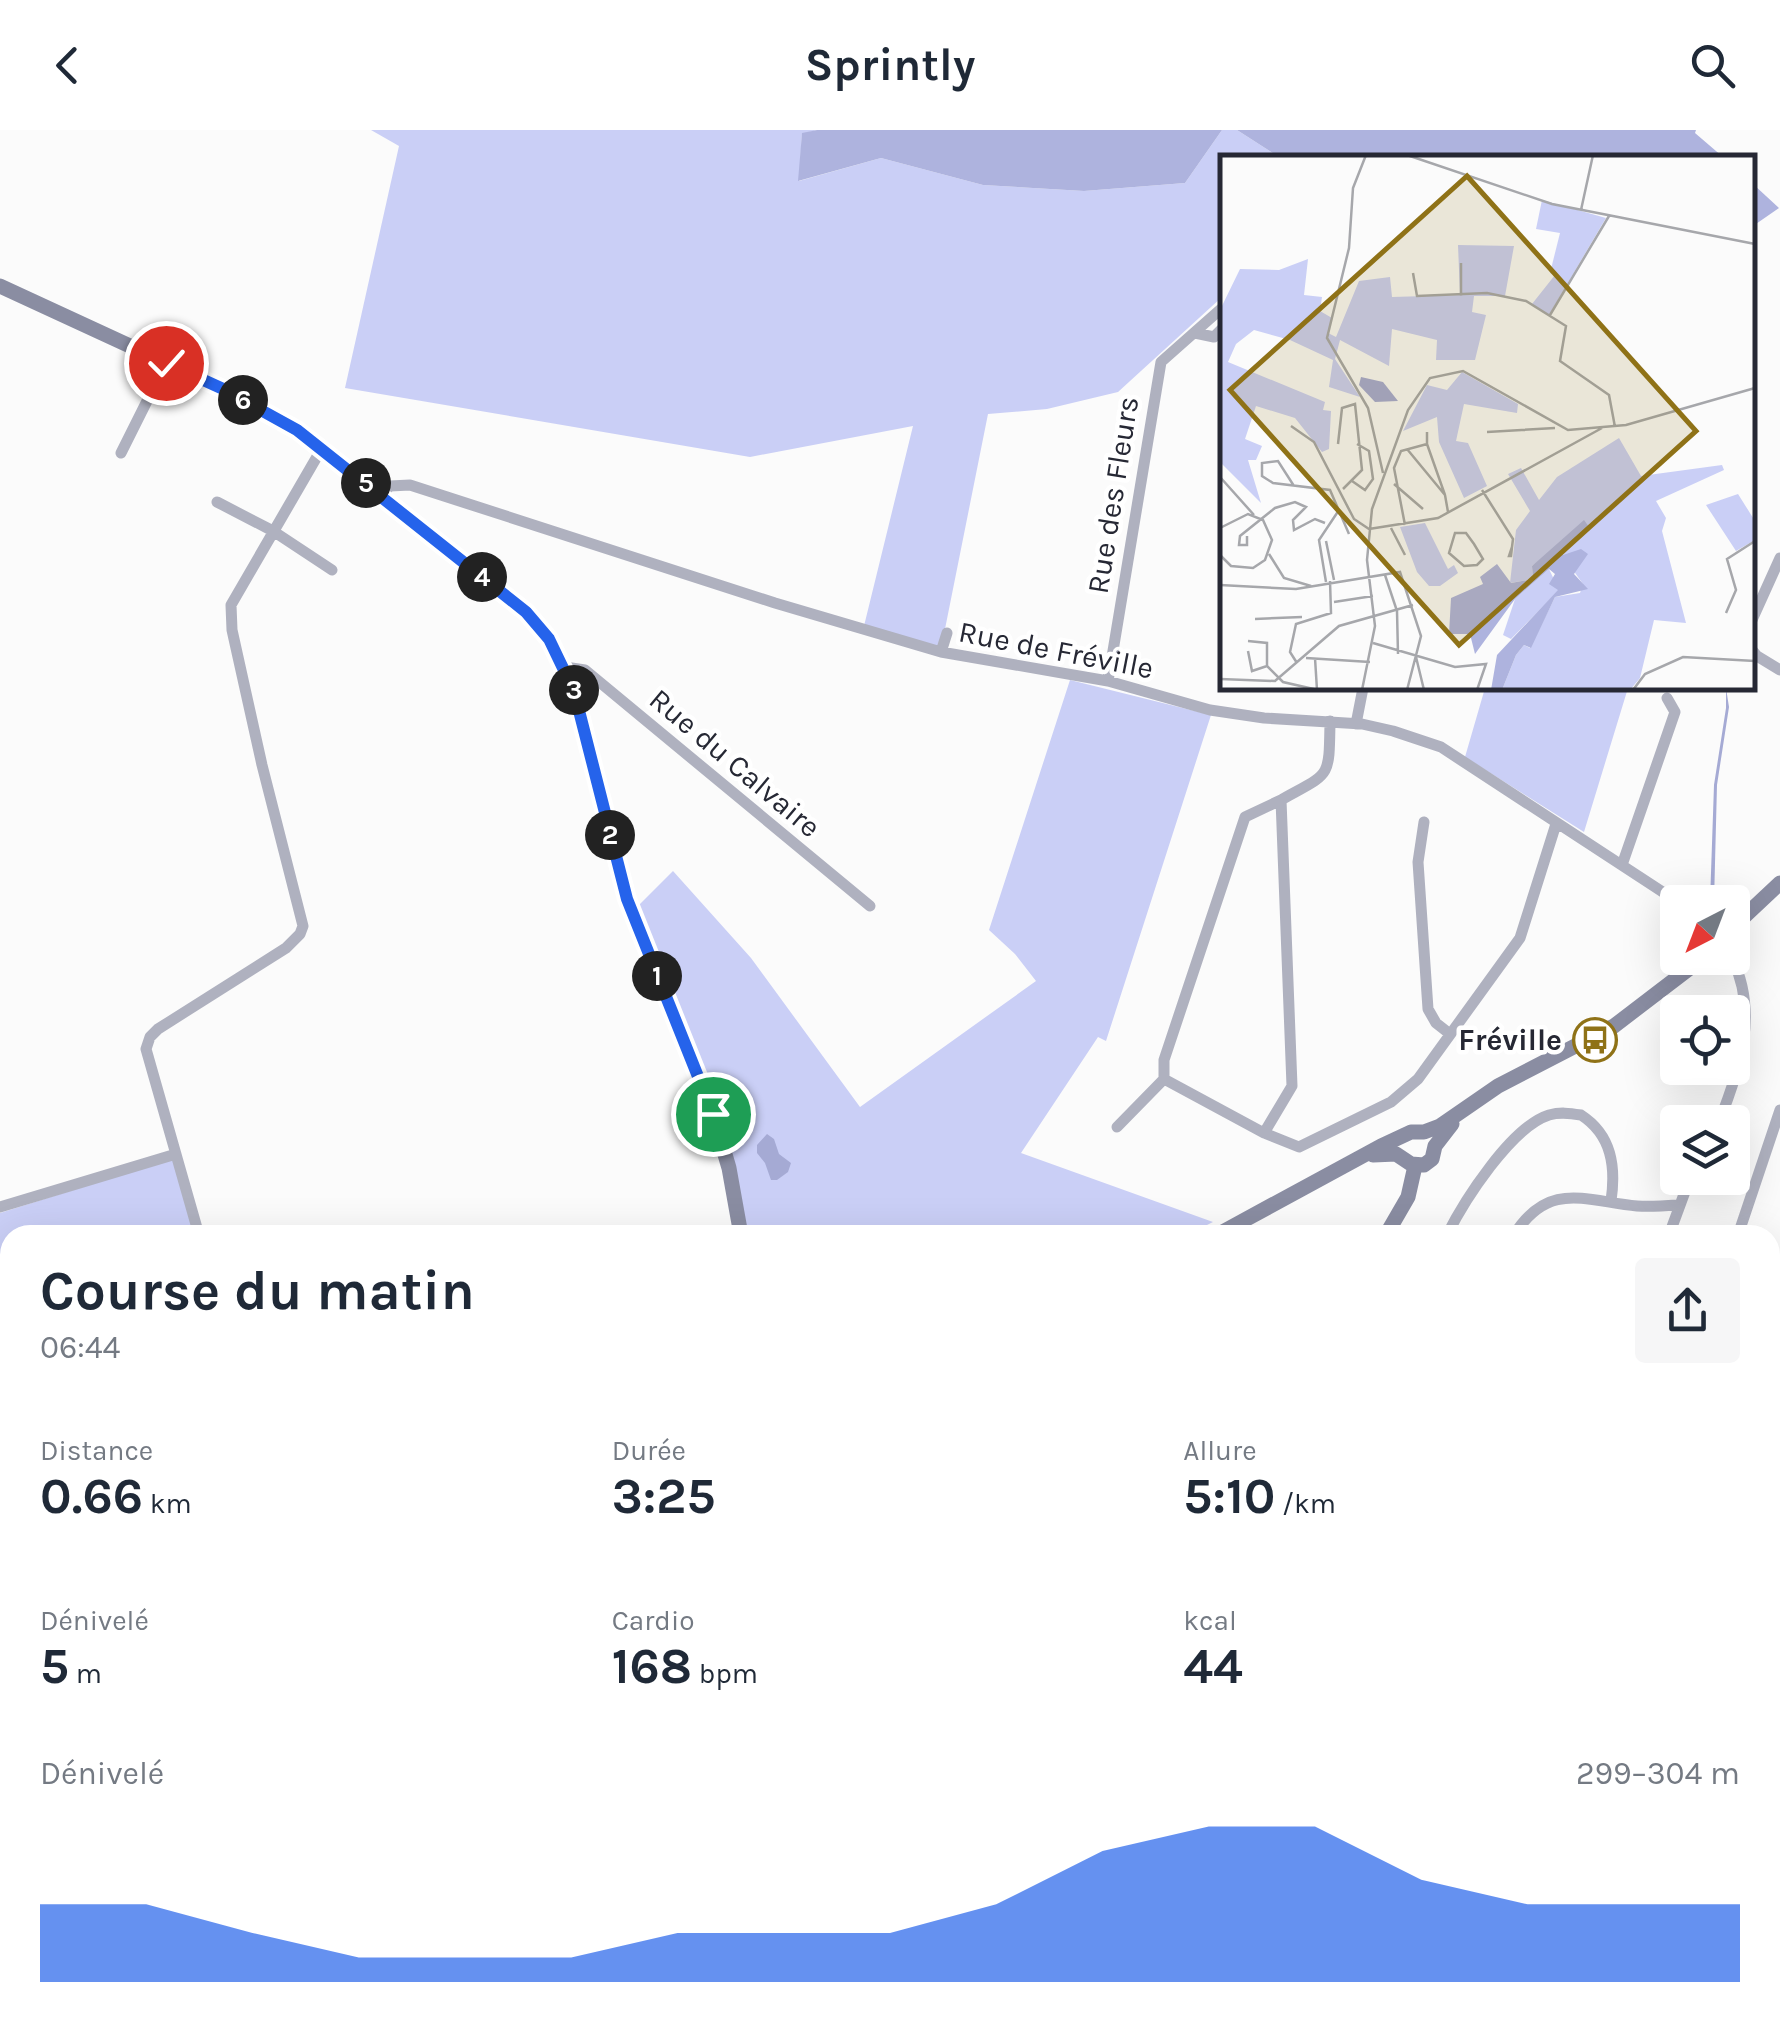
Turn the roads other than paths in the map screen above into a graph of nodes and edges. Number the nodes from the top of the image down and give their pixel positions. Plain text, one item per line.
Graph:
1 (0, 286) edge
2 (1220, 310) edge
3 (1220, 331) edge
4 (1195, 332) junction
5 (166, 363) junction
6 (322, 448) junction
7 (121, 454) dead end
8 (385, 499) junction
9 (217, 502) dead end
10 (274, 531) junction
11 (1780, 558) edge
12 (332, 570) dead end
13 (1755, 613) edge
14 (947, 633) dead end
15 (941, 652) junction
16 (1755, 654) edge
17 (565, 667) junction
18 (1780, 670) edge
19 (1108, 681) junction
20 (1363, 690) edge
21 (1668, 698) dead end
22 (1330, 722) junction
23 (1356, 724) junction
24 (1280, 800) junction
25 (1424, 822) dead end
26 (1556, 824) junction
27 (1622, 865) junction
28 (1780, 883) edge
29 (1660, 890) edge
30 (870, 906) dead end
31 (1750, 911) edge
32 (1681, 975) edge
33 (1736, 975) edge
34 (1450, 1034) junction
35 (1164, 1079) junction
36 (1475, 1102) junction
37 (1724, 1105) edge
38 (1780, 1110) edge
39 (1116, 1127) dead end
40 (1776, 1131) edge
41 (1424, 1132) junction
42 (1264, 1134) junction
43 (1404, 1138) junction
44 (1435, 1146) junction
45 (176, 1154) junction
46 (1359, 1158) junction
47 (1409, 1161) junction
48 (1683, 1195) edge
49 (1610, 1201) junction
50 (1678, 1206) junction
51 (0, 1208) edge
52 (195, 1225) edge
53 (739, 1225) edge
54 (1236, 1225) edge
55 (1392, 1225) edge
56 (1452, 1225) edge
57 (1522, 1225) edge
58 (1672, 1225) edge
59 (1742, 1225) edge

1 - 5 street
2 - 4 street, Rue des Fleurs
3 - 4 street
4 - 19 street, Rue des Fleurs
5 - 6 street
5 - 7 street
6 - 8 street
6 - 10 street
8 - 15 street, Rue de Fréville
8 - 17 street
9 - 10 street
10 - 12 street
10 - 45 street
11 - 13 street
14 - 15 street
15 - 19 street, Rue de Fréville
16 - 18 street
17 - 30 street, Rue du Calvaire
17 - 53 street
19 - 22 street, Rue de Fréville
20 - 23 street
21 - 27 street
22 - 23 street, Rue de Fréville
22 - 24 street
23 - 26 street, Rue de Fréville
24 - 35 street
24 - 42 street
25 - 34 street
26 - 27 street, Rue de Fréville
26 - 34 street
27 - 29 street, Rue de Fréville
28 - 31 street
32 - 36 street
33 - 37 street
34 - 42 street
35 - 39 street
35 - 42 street
36 - 41 street
36 - 44 street
38 - 40 street
40 - 59 street
41 - 43 street
41 - 44 street
43 - 46 street
43 - 47 street
44 - 47 street
45 - 51 street
45 - 52 street
46 - 47 street
46 - 54 street
47 - 55 street
48 - 50 street
49 - 50 street
49 - 56 street
49 - 57 street
50 - 58 street

